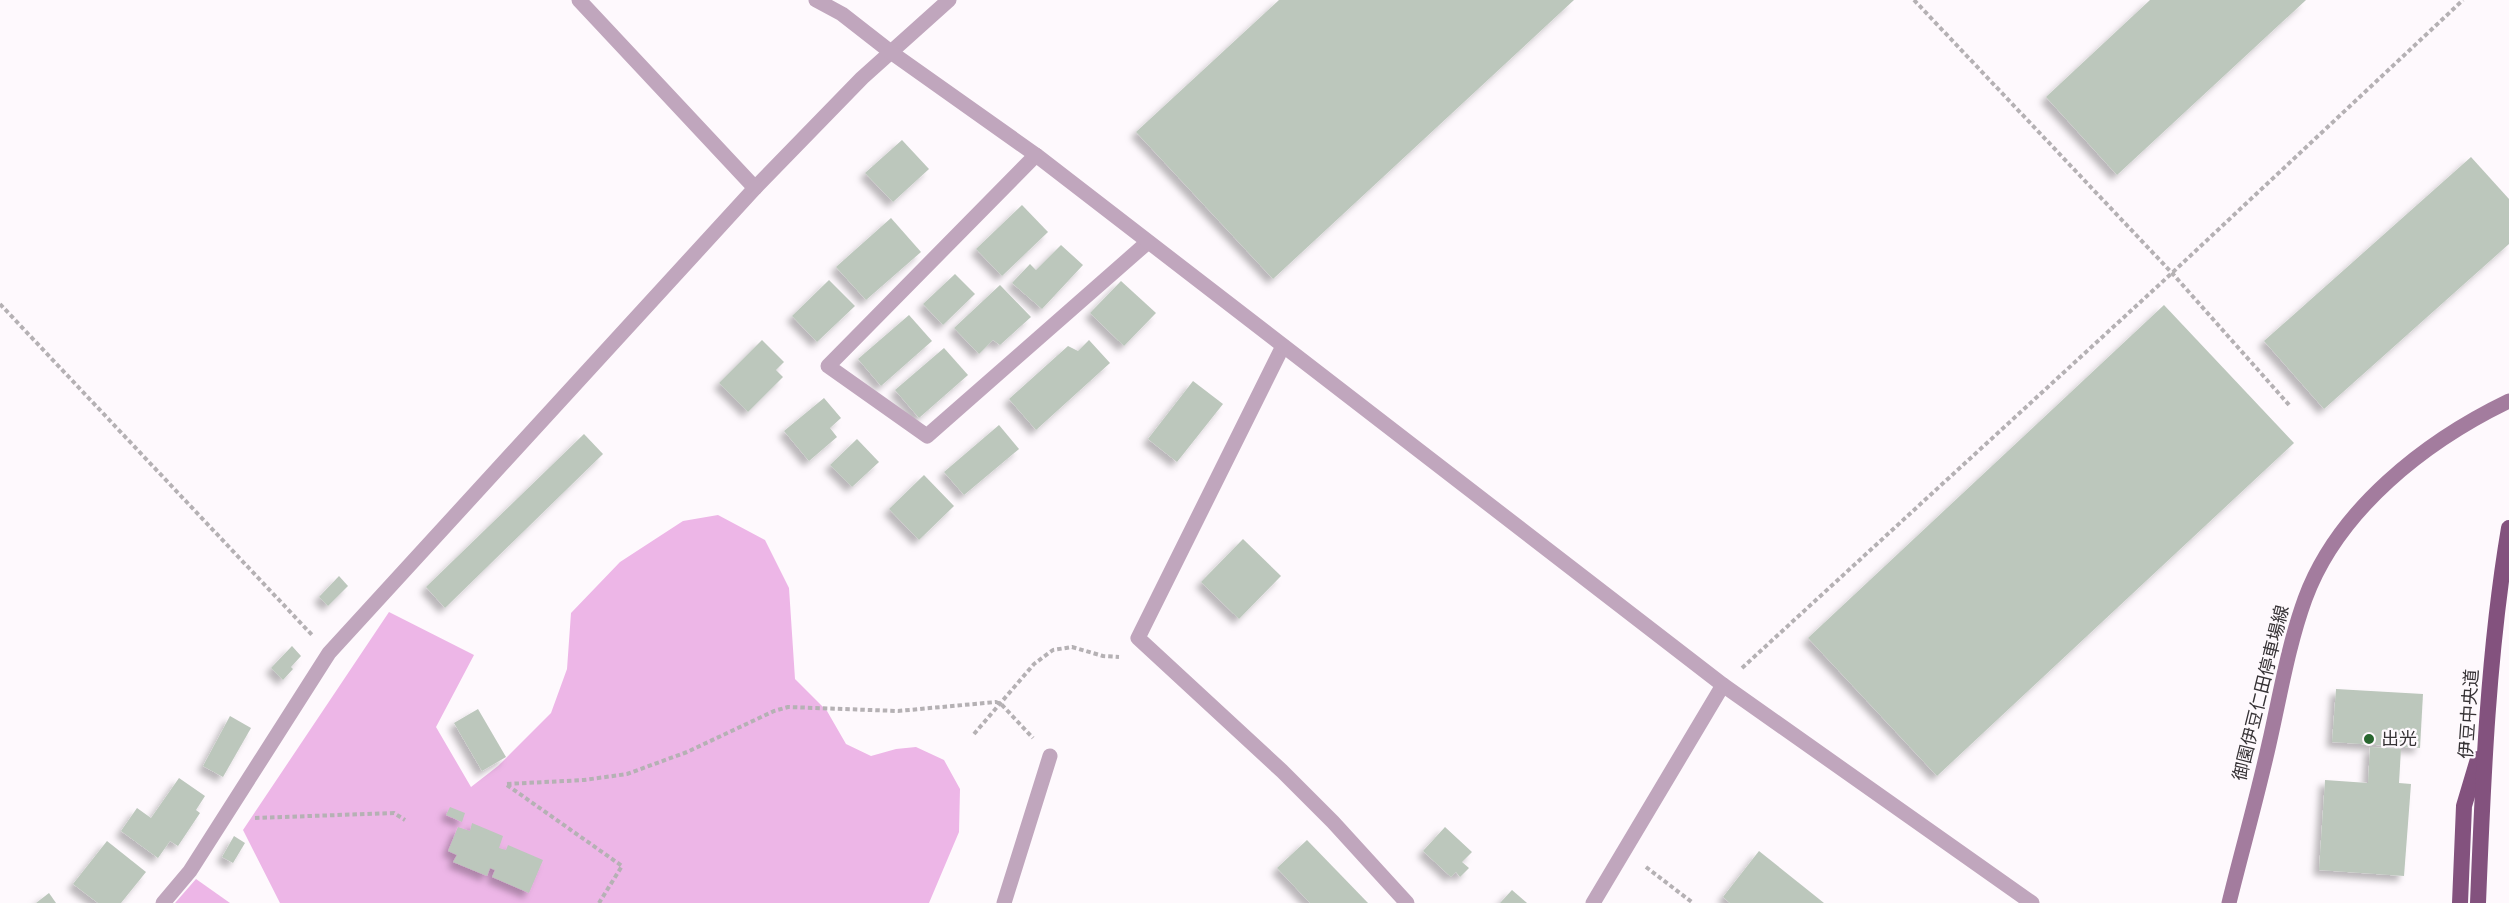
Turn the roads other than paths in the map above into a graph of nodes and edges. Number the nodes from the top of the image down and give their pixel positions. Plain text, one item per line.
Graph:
1 (579, 0) edge
2 (816, 0) edge
3 (949, 0) edge
4 (892, 53) junction
5 (1036, 155) junction
6 (755, 188) junction
7 (1148, 242) junction
8 (1283, 346) junction
9 (2509, 401) edge
10 (2509, 528) edge
11 (1723, 685) junction
12 (2485, 732) junction
13 (1050, 756) road end
14 (163, 903) edge
15 (1004, 903) edge
16 (1407, 903) edge
17 (1593, 903) edge
18 (2032, 903) edge
19 (2229, 903) edge
20 (2460, 903) edge
21 (2478, 903) edge

1 - 6 street
2 - 4 street
3 - 4 street
4 - 5 street
4 - 6 street
5 - 7 street
5 - 7 street
6 - 14 street
7 - 8 street
8 - 11 street
8 - 16 street
9 - 19 main road, 御園伊豆仁田停車場線
10 - 12 highway, 伊豆中央道
11 - 17 street
11 - 18 street
12 - 20 highway
12 - 21 highway, 伊豆中央道
13 - 15 street

